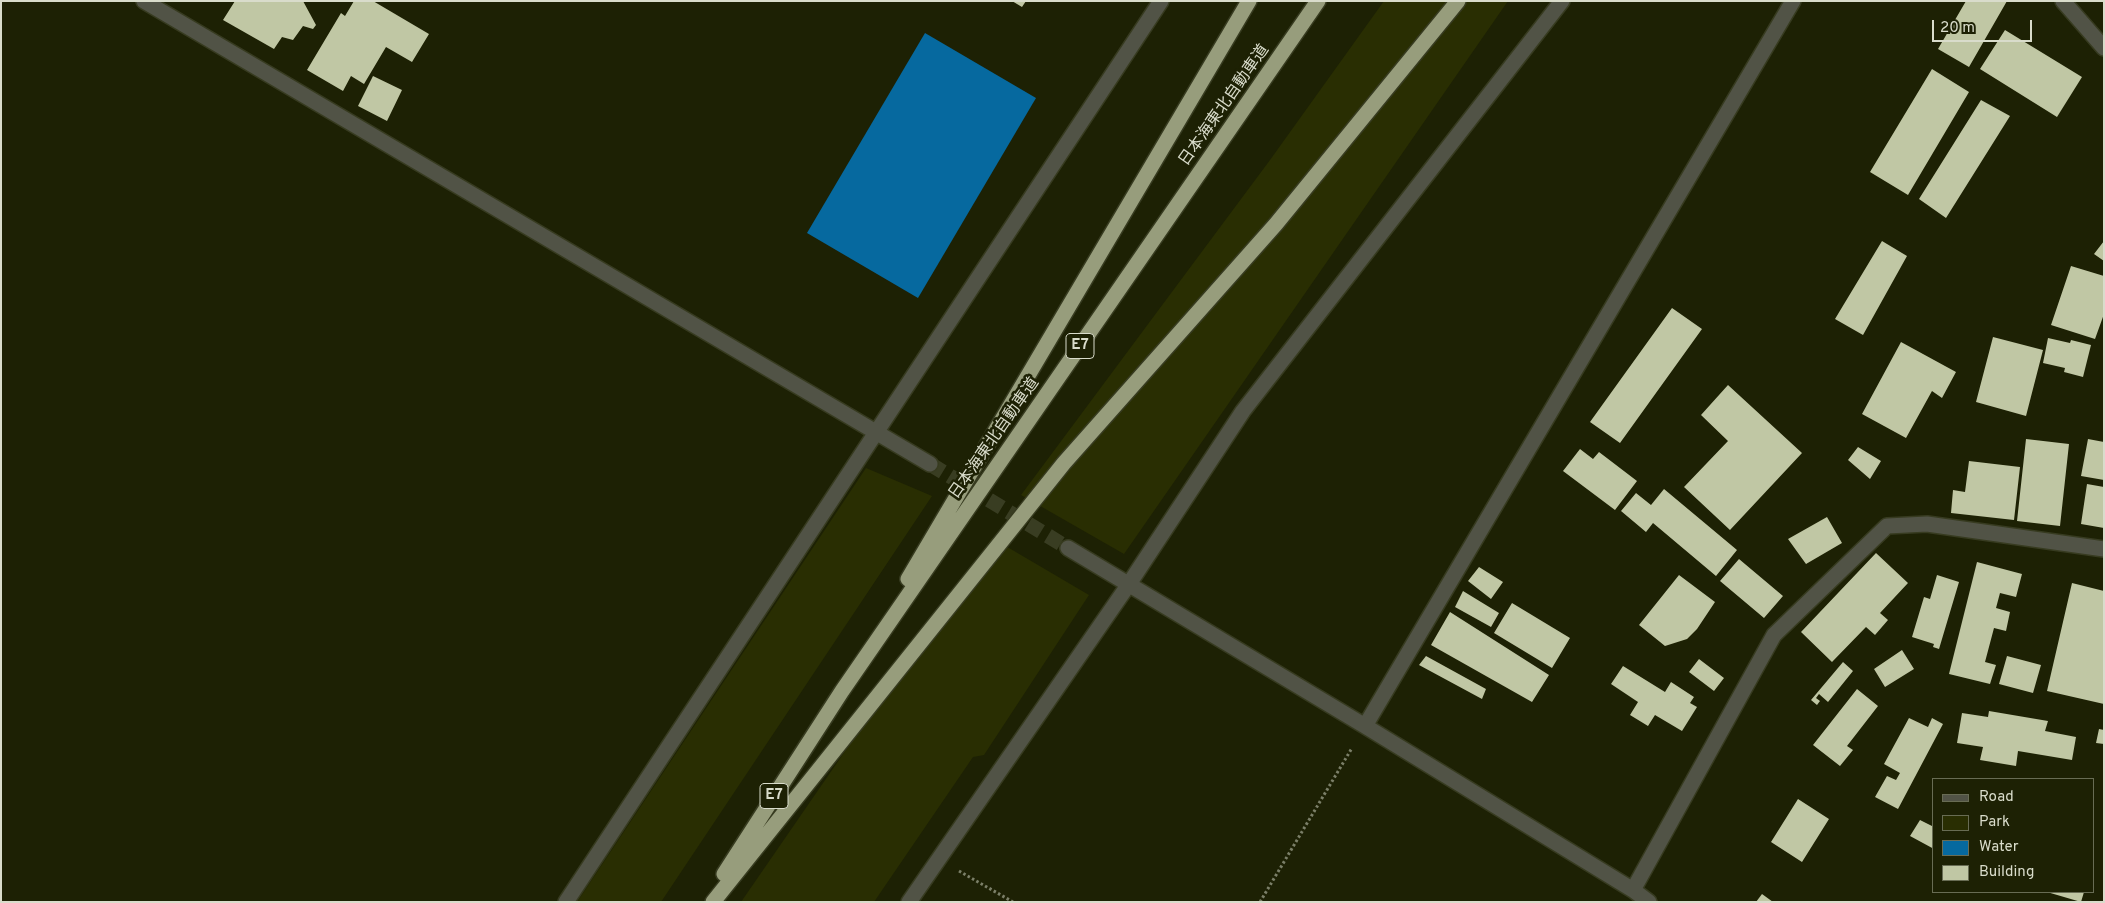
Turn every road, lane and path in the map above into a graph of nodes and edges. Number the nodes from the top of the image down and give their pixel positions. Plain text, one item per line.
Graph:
1 (144, 1) edge
2 (1160, 1) edge
3 (1250, 1) edge
4 (1318, 1) edge
5 (1458, 1) edge
6 (1562, 1) edge
7 (1794, 1) edge
8 (2063, 1) edge
9 (2104, 48) edge
10 (876, 432) junction
11 (930, 464) tunnel mouth
12 (1068, 548) tunnel mouth
13 (2104, 550) edge
14 (1129, 584) junction
15 (842, 690) junction
16 (1365, 726) junction
17 (939, 859) junction
18 (1633, 890) junction
19 (566, 902) edge
20 (706, 902) edge
21 (713, 902) edge
22 (909, 902) edge
23 (1013, 902) edge
24 (1260, 902) edge
25 (1649, 902) edge

1 - 10 street
2 - 10 street
3 - 15 highway
4 - 15 highway, 日本海東北自動車道 / E7
5 - 21 highway
6 - 14 street
7 - 16 street
8 - 9 street
10 - 11 street
10 - 19 street
12 - 14 street
13 - 18 street
14 - 16 street
14 - 17 street
15 - 20 highway, 日本海東北自動車道 / E7
16 - 18 street
16 - 24 path
17 - 22 street
17 - 23 path
18 - 25 street

